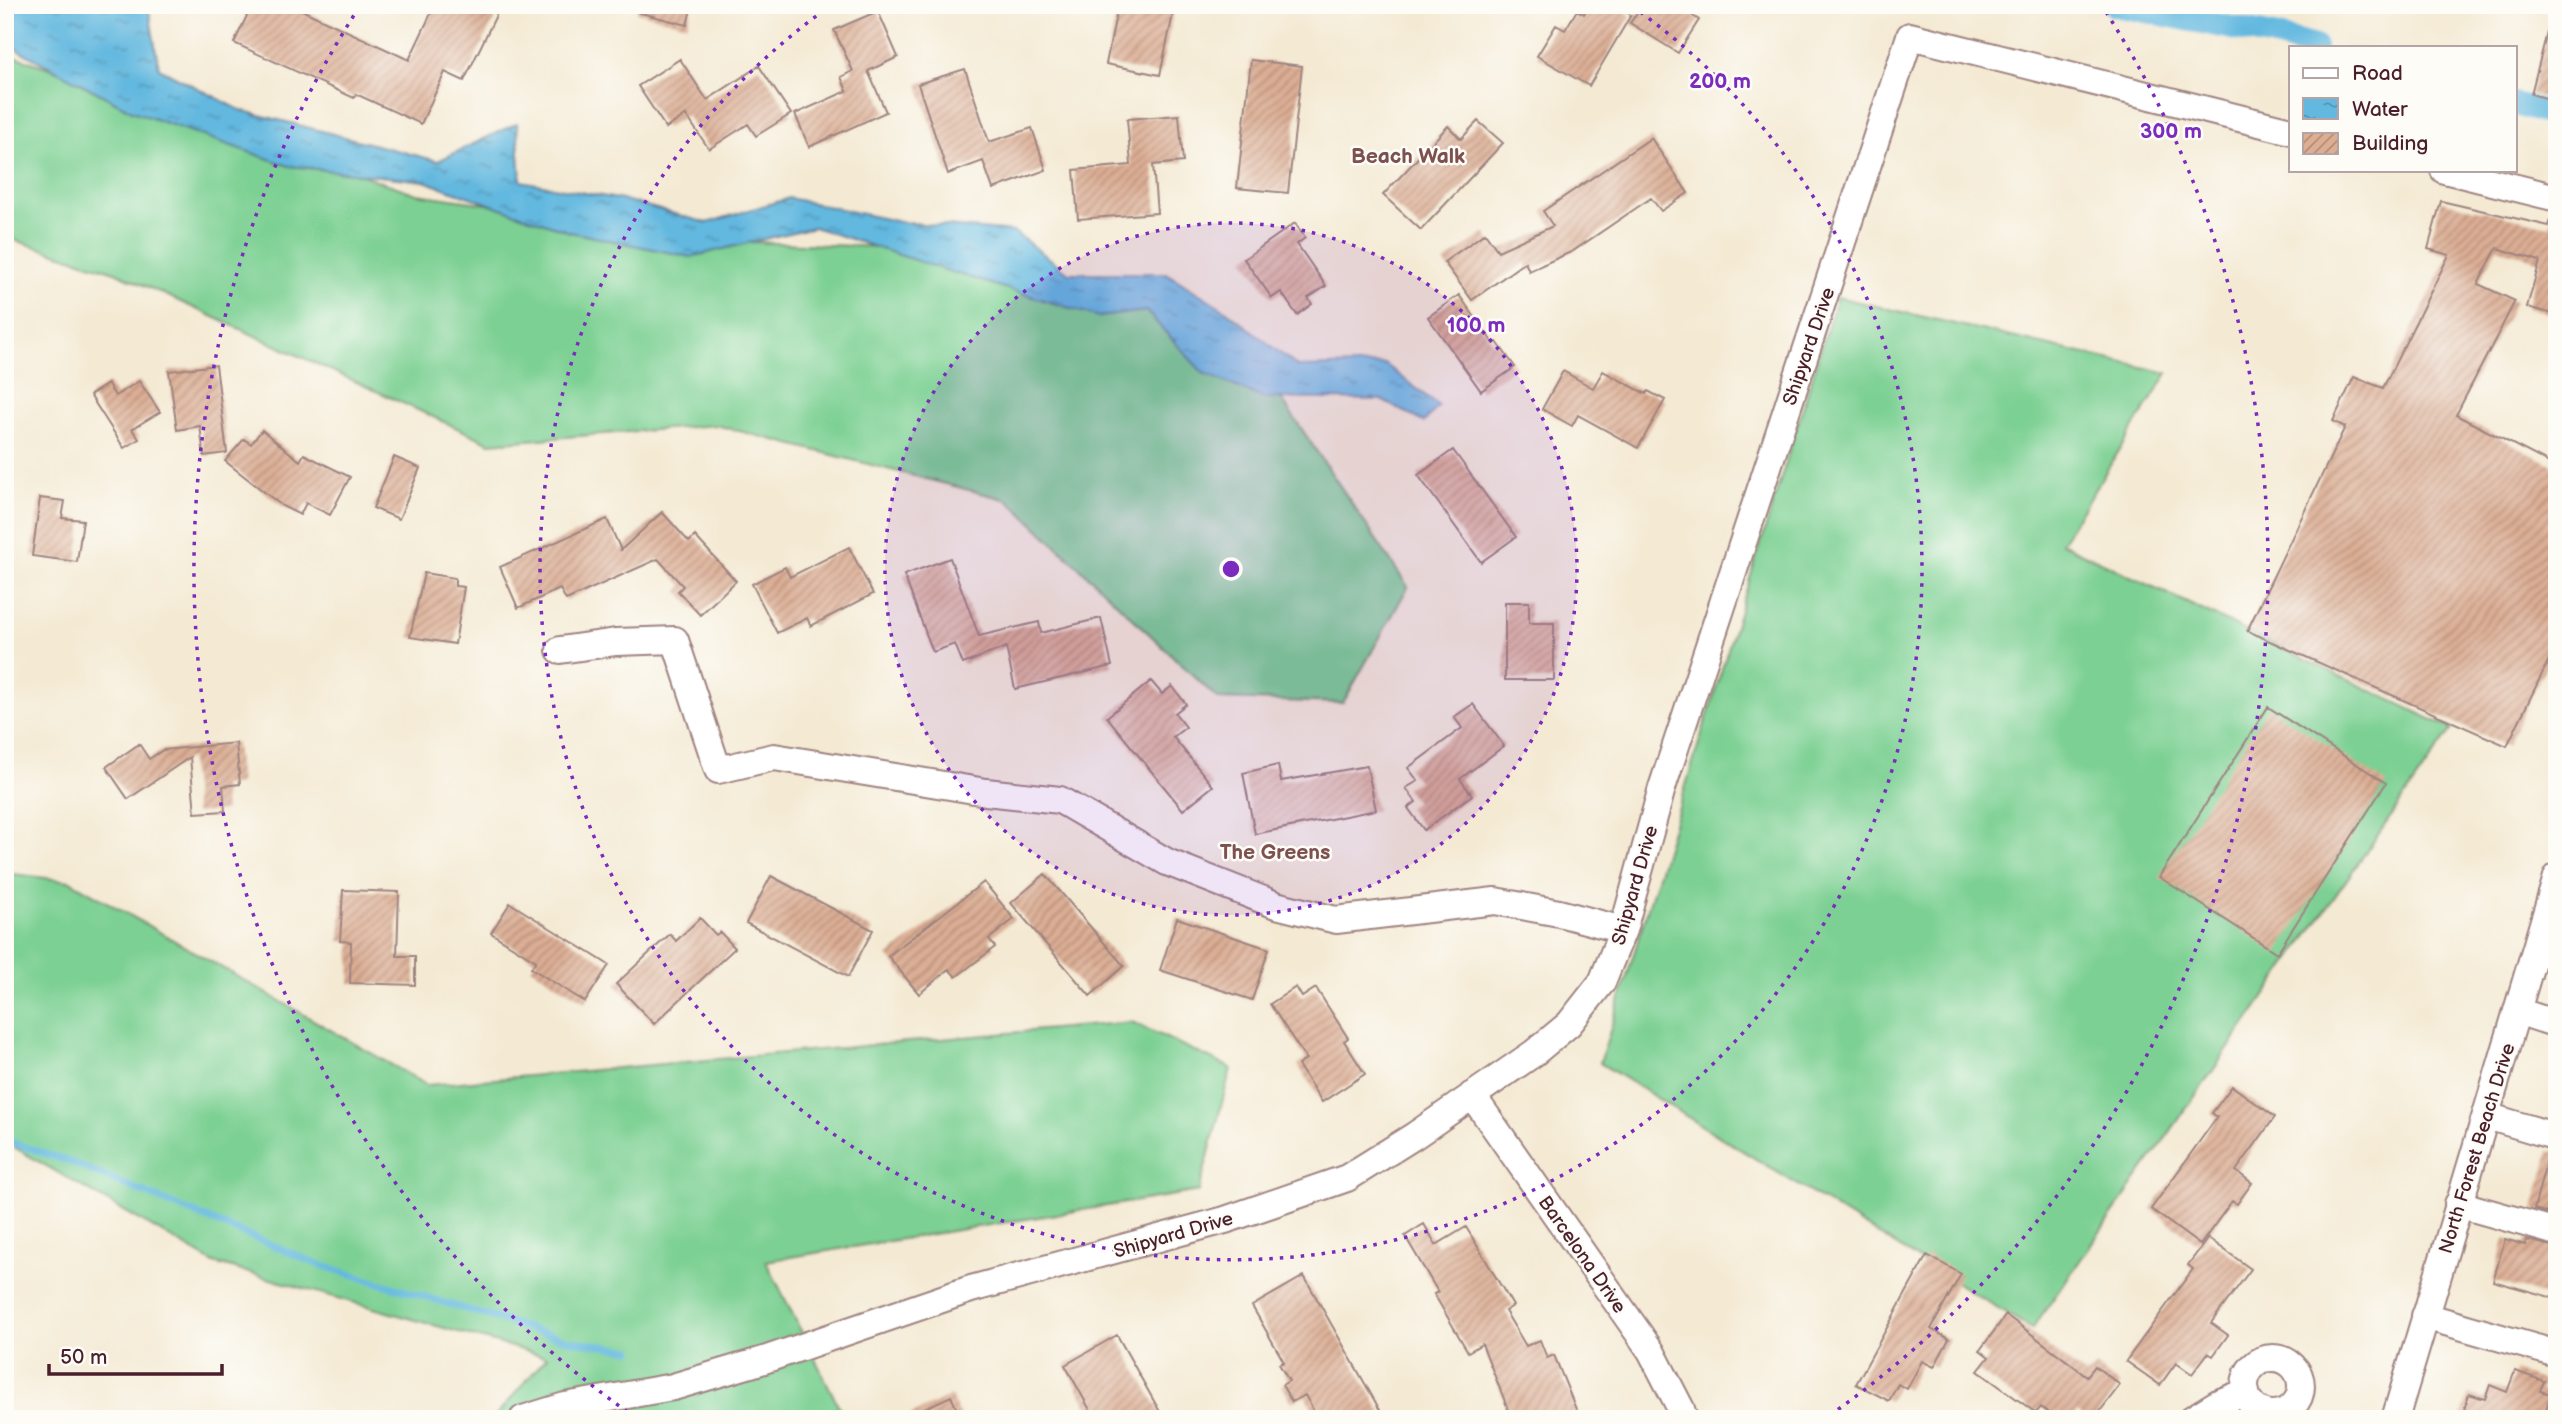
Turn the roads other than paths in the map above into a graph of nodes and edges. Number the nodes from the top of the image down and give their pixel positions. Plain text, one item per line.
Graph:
1 (2289, 131) edge
2 (2452, 172) edge
3 (2557, 198) edge
4 (560, 650) dead end
5 (2557, 877) edge
6 (1623, 930) junction
7 (2517, 1011) junction
8 (2557, 1024) edge
9 (1472, 1094) junction
10 (2487, 1116) junction
11 (2557, 1137) edge
12 (2458, 1204) junction
13 (2557, 1232) edge
14 (2425, 1316) junction
15 (2557, 1354) edge
16 (2246, 1392) dead end
17 (566, 1412) edge
18 (523, 1419) edge
19 (1684, 1419) edge
20 (2192, 1419) edge
21 (2395, 1419) edge

1 - 6 street, Shipyard Drive
2 - 3 street
4 - 6 street
5 - 7 street, North Forest Beach Drive
6 - 9 street, Shipyard Drive
7 - 8 street
7 - 10 street, North Forest Beach Drive
9 - 17 street, Shipyard Drive
9 - 19 street, Barcelona Drive
10 - 11 street
10 - 12 street, North Forest Beach Drive
12 - 13 street
12 - 14 street, North Forest Beach Drive
14 - 15 street
14 - 21 street, North Forest Beach Drive
16 - 20 street
17 - 18 street, Shipyard Drive

